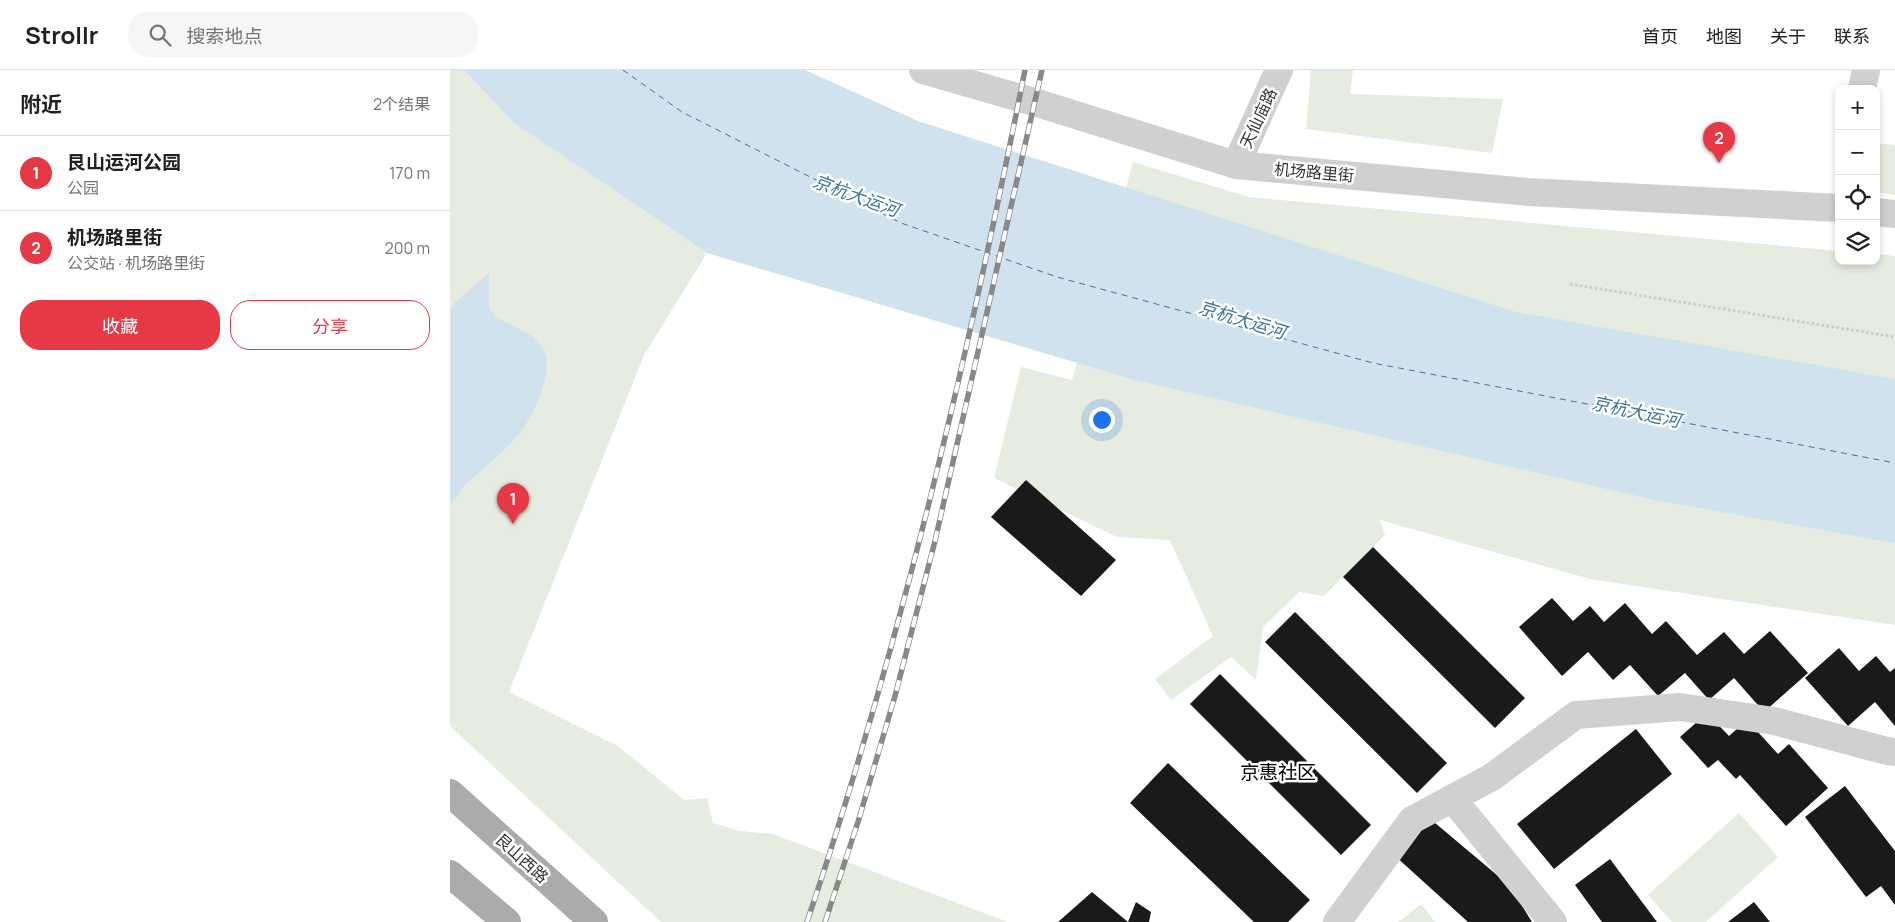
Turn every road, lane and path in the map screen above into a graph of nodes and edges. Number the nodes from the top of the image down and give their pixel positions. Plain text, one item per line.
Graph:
1 (923, 70) edge
2 (1279, 70) edge
3 (1866, 70) edge
4 (1863, 85) edge
5 (1236, 165) junction
6 (1835, 201) edge
7 (1880, 212) edge
8 (1895, 214) edge
9 (1570, 284) dead end
10 (1895, 337) edge
11 (1895, 752) edge
12 (450, 793) edge
13 (1452, 798) junction
14 (450, 874) edge
15 (507, 922) edge
16 (594, 922) edge
17 (1337, 922) edge
18 (1553, 922) edge

1 - 5 street, 机场路里街
2 - 5 street, 天仙庙路
3 - 4 street
5 - 6 street, 机场路里街
7 - 8 street
9 - 10 path
11 - 13 street
12 - 16 main road, 艮山西路
13 - 17 street
13 - 18 street
14 - 15 main road

